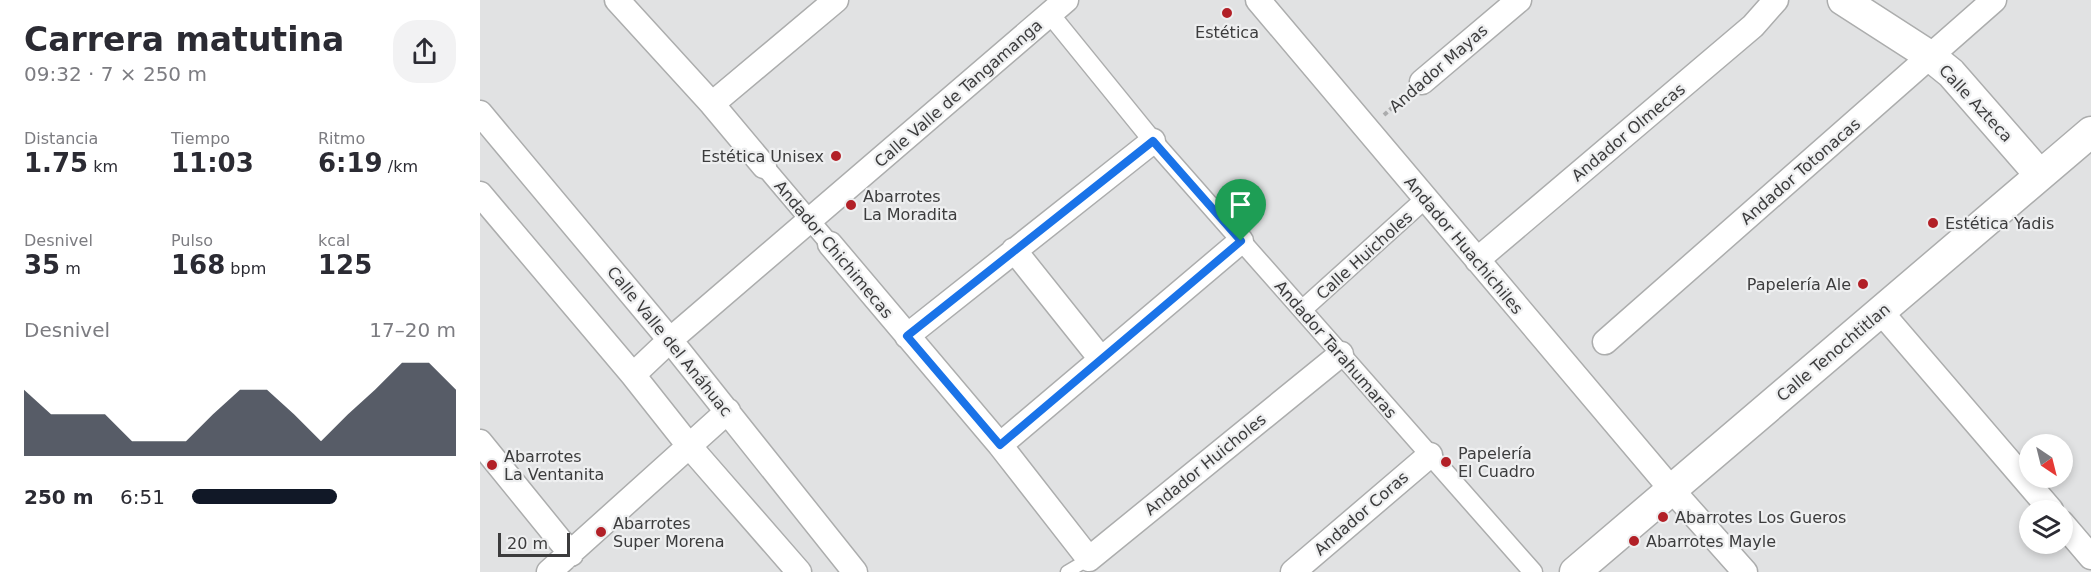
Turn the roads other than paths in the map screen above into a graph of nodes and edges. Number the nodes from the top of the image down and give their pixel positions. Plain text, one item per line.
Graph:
1 (617, 0) edge
2 (836, 0) edge
3 (1258, 0) edge
4 (1776, 0) edge
5 (1843, 0) edge
6 (1994, 0) edge
7 (1511, 2) edge
8 (1058, 7) edge
9 (1930, 56) junction
10 (1422, 82) road end
11 (712, 104) junction
12 (480, 113) edge
13 (2088, 140) edge
14 (1153, 141) junction
15 (764, 166) joint
16 (2040, 175) junction
17 (480, 194) edge
18 (1425, 199) junction
19 (810, 221) junction
20 (1241, 241) junction
21 (830, 244) joint
22 (1014, 250) junction
23 (1477, 260) junction
24 (1302, 310) junction
25 (1881, 312) junction
26 (907, 336) junction
27 (670, 340) junction
28 (1605, 342) dead end
29 (1341, 354) junction
30 (1101, 359) junction
31 (633, 375) junction
32 (728, 411) junction
33 (480, 442) edge
34 (1000, 445) junction
35 (690, 447) junction
36 (1430, 454) junction
37 (1672, 490) junction
38 (2042, 500) edge
39 (2073, 536) edge
40 (571, 554) junction
41 (2091, 556) edge
42 (1089, 559) junction
43 (549, 572) edge
44 (799, 572) edge
45 (855, 572) edge
46 (1067, 572) edge
47 (1293, 572) edge
48 (1533, 572) edge
49 (1575, 572) edge
50 (1744, 572) edge

1 - 11 street, Andador Chichimecas
2 - 11 street
3 - 18 street, Andador Huachichiles
4 - 23 street, Andador Olmecas
5 - 9 street, Calle Azteca
6 - 9 street, Andador Totonacas
7 - 10 street, Andador Mayas
8 - 14 street, Andador Tarahumaras
8 - 19 street, Calle Valle de Tangamanga
9 - 16 street, Calle Azteca
9 - 28 street, Andador Totonacas
11 - 15 street, Andador Chichimecas
12 - 27 street, Calle Valle del Anáhuac
13 - 16 street, Calle Tenochtitlan
14 - 20 street, Andador Tarahumaras
14 - 22 street
15 - 19 street, Andador Chichimecas
16 - 25 street, Calle Tenochtitlan
17 - 31 street
18 - 23 street, Andador Huachichiles
18 - 24 street, Calle Huicholes
19 - 21 street, Andador Chichimecas
19 - 27 street, Calle Valle de Tangamanga
20 - 24 street, Andador Tarahumaras
20 - 30 street
21 - 26 street, Andador Chichimecas
22 - 26 street
22 - 30 street
23 - 37 street, Andador Huachichiles
24 - 29 street, Andador Tarahumaras
25 - 37 street, Calle Tenochtitlan
25 - 38 street
26 - 34 street, Andador Chichimecas
27 - 31 street, Calle Valle de Tangamanga
27 - 32 street, Calle Valle del Anáhuac
29 - 36 street, Andador Tarahumaras
29 - 42 street, Andador Huicholes
30 - 34 street
31 - 35 street
32 - 35 street
32 - 45 street, Calle Valle del Anáhuac
33 - 40 street
34 - 42 street, Andador Chichimecas
35 - 40 street
35 - 44 street
36 - 47 street, Andador Coras
36 - 48 street, Andador Tarahumaras
37 - 49 street, Calle Tenochtitlan
37 - 50 street, Andador Huachichiles
39 - 41 street
40 - 43 street
42 - 46 lane, Andador Huicholes

